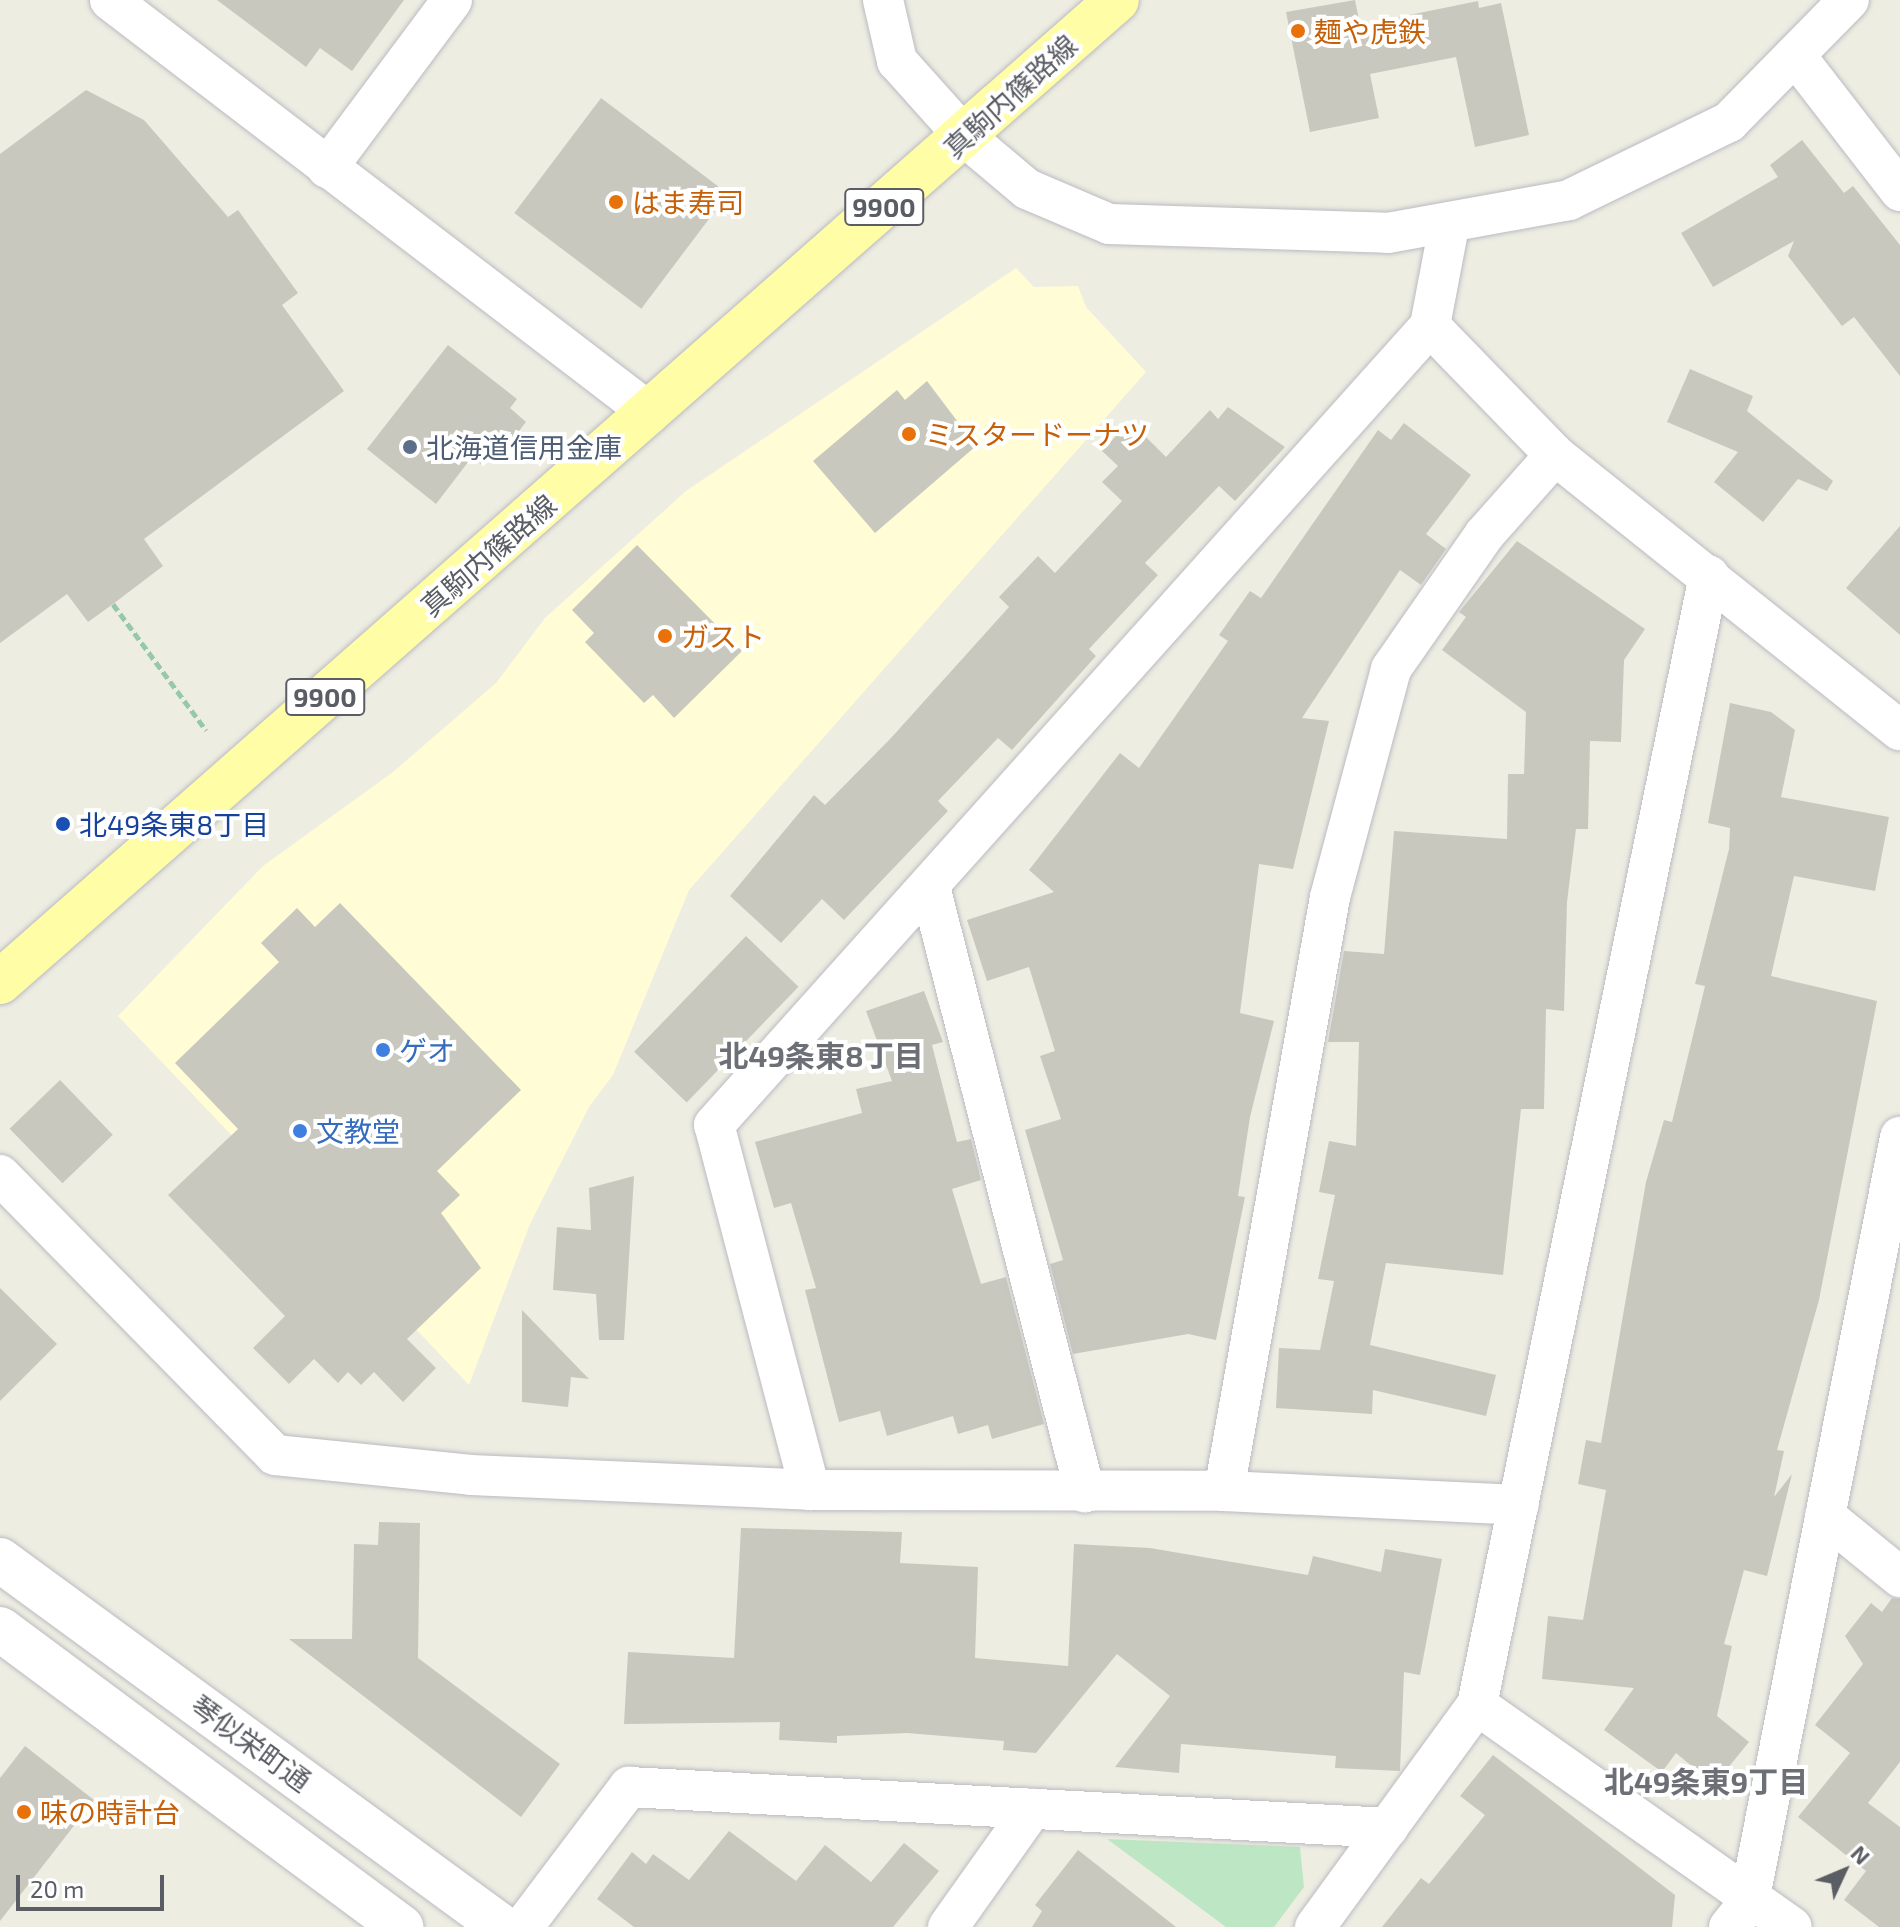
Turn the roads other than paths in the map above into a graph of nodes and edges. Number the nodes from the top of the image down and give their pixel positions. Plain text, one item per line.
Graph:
1 (110, 0) edge
2 (452, 0) edge
3 (883, 0) edge
4 (1117, 0) edge
5 (1849, 0) edge
6 (1795, 55) junction
7 (964, 136) junction
8 (327, 168) junction
9 (1900, 191) edge
10 (1449, 226) junction
11 (1430, 326) junction
12 (650, 413) junction
13 (1555, 455) junction
14 (1709, 576) junction
15 (1900, 730) edge
16 (930, 887) junction
17 (0, 982) edge
18 (1900, 1137) edge
19 (0, 1175) edge
20 (810, 1490) junction
21 (1224, 1491) junction
22 (1085, 1492) junction
23 (1519, 1505) junction
24 (1825, 1516) junction
25 (0, 1560) edge
26 (1900, 1577) edge
27 (0, 1629) edge
28 (1477, 1705) junction
29 (1032, 1809) junction
30 (1388, 1828) junction
31 (1739, 1915) edge
32 (401, 1927) edge
33 (502, 1927) edge
34 (523, 1927) edge
35 (948, 1927) edge
36 (1315, 1927) edge
37 (1792, 1927) edge

1 - 8 street
2 - 8 street
3 - 7 street
4 - 7 main road, 真駒内篠路線 / 9900
5 - 6 street
6 - 9 street
6 - 10 street
7 - 10 street
7 - 12 main road, 真駒内篠路線 / 9900
8 - 12 street
10 - 11 street
11 - 13 street
11 - 16 street
12 - 17 main road, 真駒内篠路線 / 9900
13 - 14 street
13 - 21 street
14 - 15 street
14 - 23 street
16 - 20 street
16 - 22 street
18 - 24 street
19 - 20 street
20 - 22 street
21 - 22 street
21 - 23 street
23 - 28 street
24 - 26 street
24 - 31 street
25 - 33 street, 琴似栄町通
27 - 32 street, 琴似栄町通
28 - 30 street
28 - 31 street
29 - 30 street
29 - 34 street
29 - 35 street
30 - 36 street
31 - 37 street

